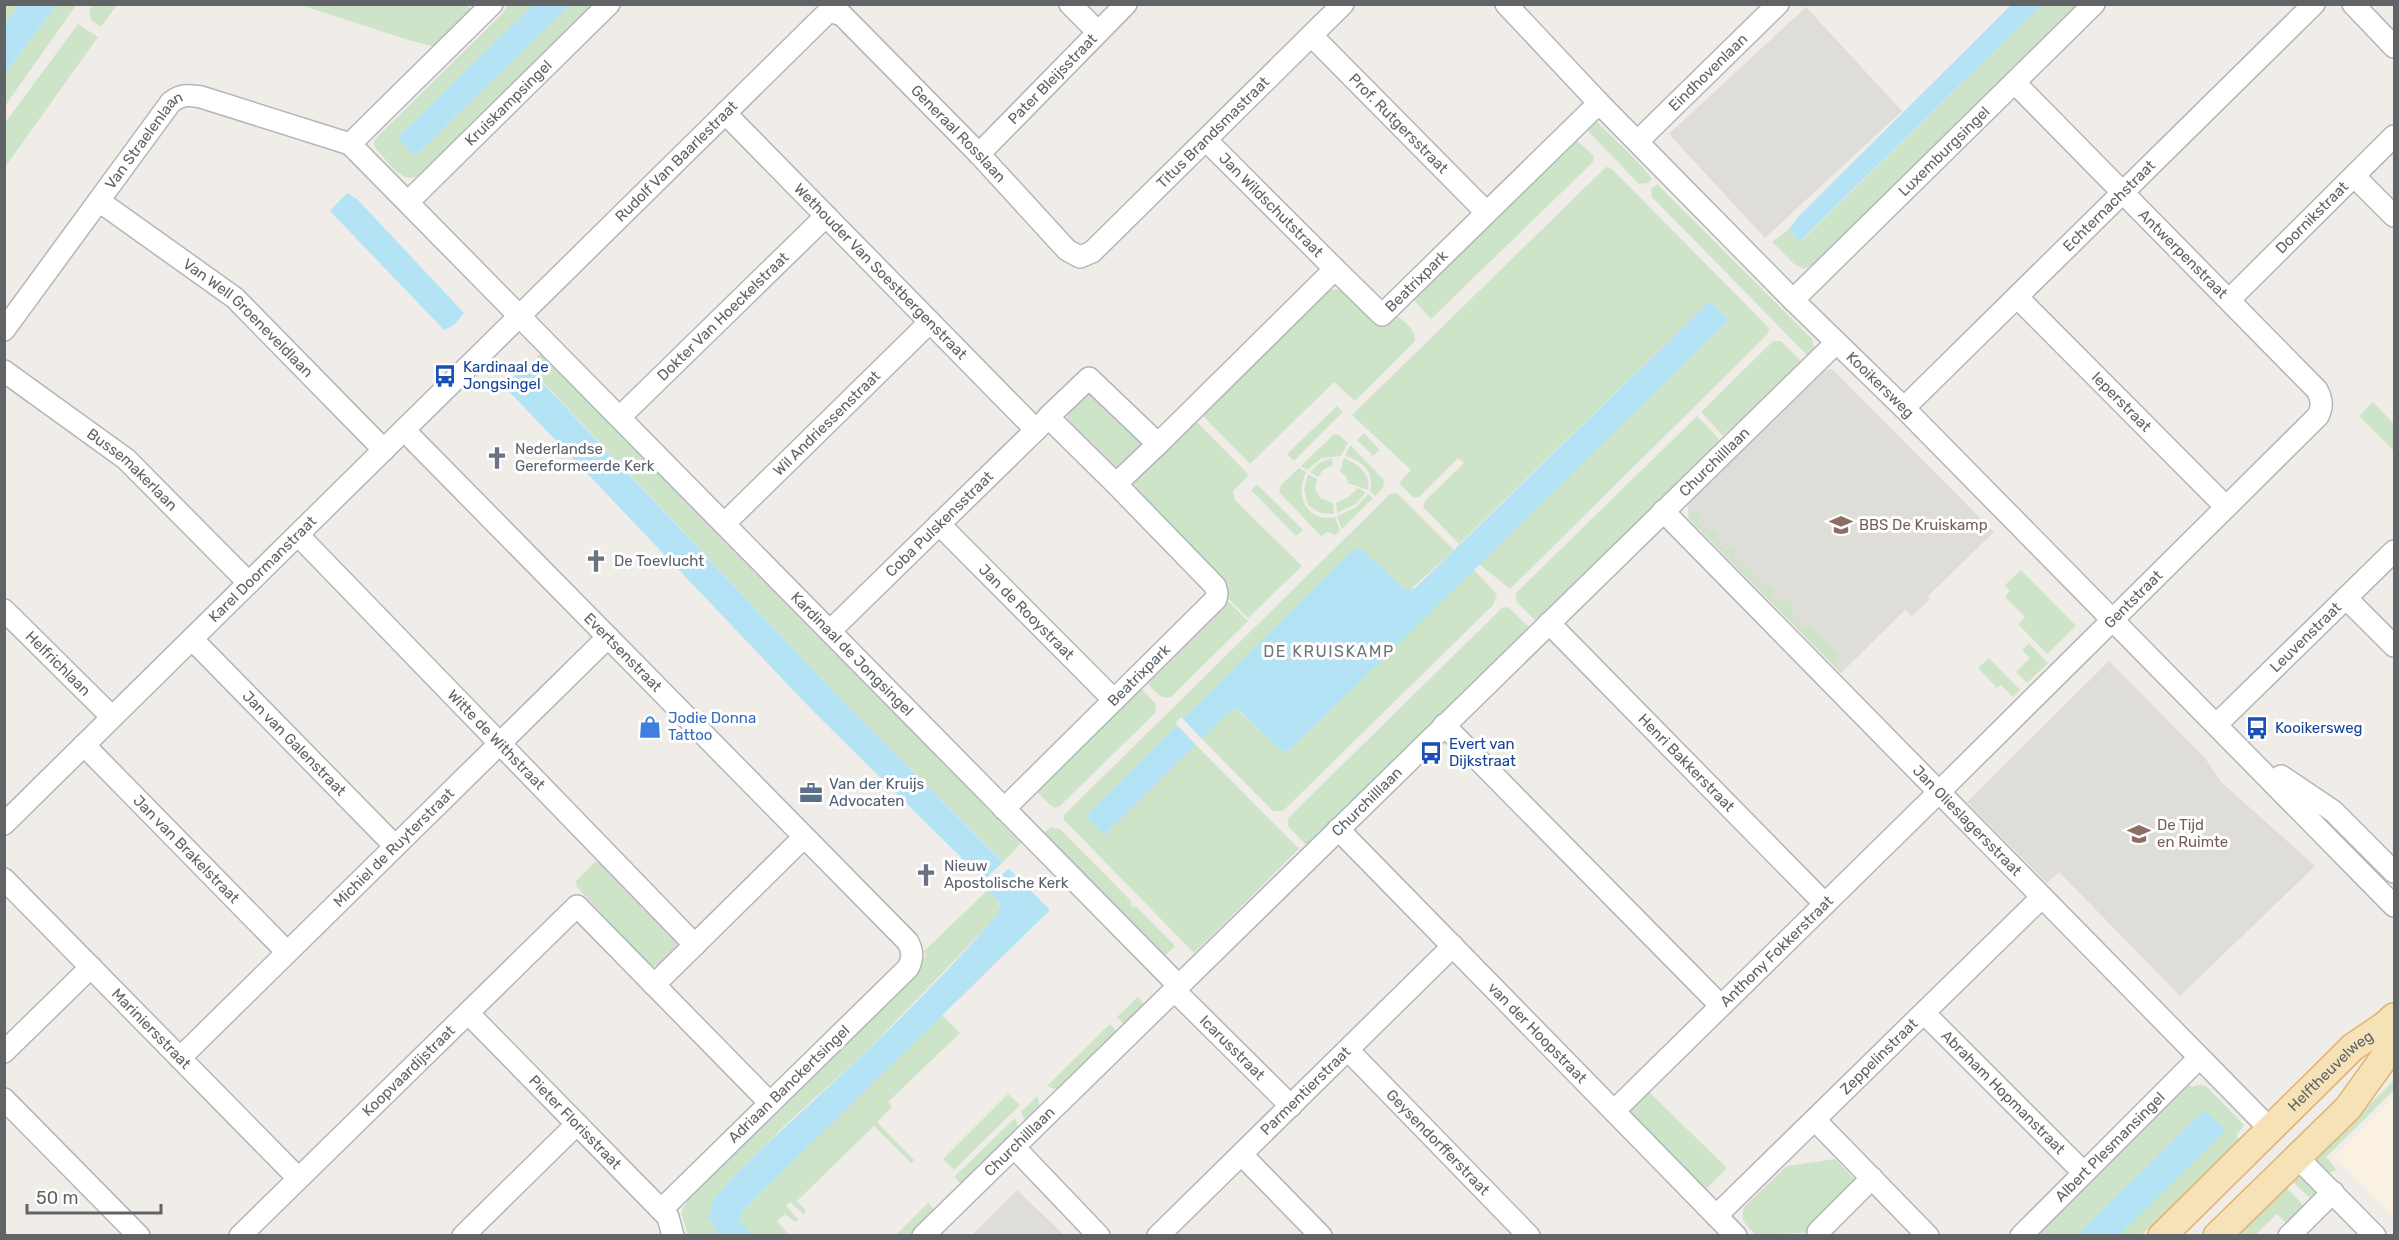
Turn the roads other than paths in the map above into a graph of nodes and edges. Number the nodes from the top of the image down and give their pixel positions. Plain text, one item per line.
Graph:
1 (492, 4) edge
2 (609, 4) edge
3 (1070, 4) edge
4 (1126, 4) edge
5 (1343, 4) edge
6 (1506, 4) edge
7 (2094, 4) edge
8 (2314, 4) edge
9 (2353, 4) edge
10 (1768, 8) edge
11 (833, 11) joint
12 (1098, 32) junction
13 (1312, 36) junction
14 (2394, 46) edge
15 (2015, 83) junction
16 (1599, 103) junction
17 (725, 113) junction
18 (2394, 136) edge
19 (1206, 140) junction
20 (1638, 141) junction
21 (350, 144) junction
22 (979, 154) junction
23 (2354, 176) junction
24 (2122, 193) junction
25 (99, 201) junction
26 (408, 202) junction
27 (1486, 212) junction
28 (826, 216) junction
29 (2394, 216) edge
30 (1080, 257) joint
31 (1335, 269) junction
32 (2017, 297) junction
33 (1793, 300) junction
34 (2229, 300) junction
35 (520, 316) junction
36 (930, 322) junction
37 (4, 330) edge
38 (1836, 343) junction
39 (4, 371) edge
40 (2322, 403) joint
41 (1904, 408) junction
42 (620, 417) junction
43 (1042, 424) junction
44 (404, 430) junction
45 (1158, 444) junction
46 (384, 450) junction
47 (1116, 484) junction
48 (2226, 507) junction
49 (1663, 511) junction
50 (724, 524) junction
51 (939, 524) junction
52 (298, 535) junction
53 (2394, 551) edge
54 (249, 583) junction
55 (2346, 598) junction
56 (4, 610) edge
57 (2113, 619) junction
58 (1549, 623) junction
59 (830, 631) junction
60 (608, 637) junction
61 (192, 639) junction
62 (2394, 646) edge
63 (1114, 700) junction
64 (112, 717) junction
65 (2217, 724) junction
66 (1444, 725) junction
67 (499, 743) junction
68 (84, 746) junction
69 (2255, 763) junction
70 (1939, 792) junction
71 (1004, 809) junction
72 (4, 824) edge
73 (1338, 829) junction
74 (804, 837) junction
75 (395, 846) junction
76 (2394, 872) edge
77 (4, 879) edge
78 (2042, 897) junction
79 (1825, 904) junction
80 (2394, 906) edge
81 (695, 945) junction
82 (1453, 946) junction
83 (287, 952) junction
84 (913, 956) joint
85 (91, 967) junction
86 (654, 985) junction
87 (1176, 988) junction
88 (1720, 1005) junction
89 (468, 1012) junction
90 (1924, 1013) junction
91 (2394, 1017) edge
92 (2394, 1044) edge
93 (1348, 1050) junction
94 (4, 1052) edge
95 (180, 1058) junction
96 (2199, 1058) junction
97 (4, 1099) edge
98 (770, 1103) junction
99 (1291, 1106) junction
100 (1614, 1111) junction
101 (1815, 1120) junction
102 (577, 1124) junction
103 (2270, 1129) junction
104 (1014, 1147) junction
105 (1242, 1155) junction
106 (2297, 1157) junction
107 (2083, 1172) junction
108 (298, 1178) junction
109 (1872, 1178) junction
110 (2333, 1192) junction
111 (661, 1210) junction
112 (1716, 1216) junction
113 (1818, 1232) dead end
114 (2294, 1234) edge
115 (139, 1236) edge
116 (240, 1236) edge
117 (463, 1236) edge
118 (673, 1236) edge
119 (922, 1236) edge
120 (1099, 1236) edge
121 (1158, 1236) edge
122 (1321, 1236) edge
123 (1529, 1236) edge
124 (1736, 1236) edge
125 (1928, 1236) edge
126 (2021, 1236) edge
127 (2162, 1236) edge
128 (2217, 1236) edge
129 (2375, 1236) edge

1 - 21 street
2 - 26 street, Kruiskampsingel
3 - 12 street
4 - 12 street, Pater Bleijsstraat
5 - 13 street, Titus Brandsmastraat
6 - 16 street, Kooikersweg
7 - 15 street, Luxemburgsingel
8 - 24 street, Echternachstraat
9 - 14 street
10 - 20 street, Eindhovenlaan
11 - 17 street, Rudolf Van Baarlestraat
11 - 22 street, Generaal Rosslaan
12 - 22 street, Pater Bleijsstraat
13 - 19 street, Titus Brandsmastraat
13 - 27 street, Prof. Rutgersstraat
15 - 24 street, Antwerpenstraat
15 - 33 street, Luxemburgsingel
16 - 20 street, Kooikersweg
16 - 27 street, Beatrixpark
17 - 28 street, Wethouder Van Soestbergenstraat
17 - 35 street, Rudolf Van Baarlestraat
18 - 23 street, Doornikstraat
19 - 30 street, Titus Brandsmastraat
19 - 31 street, Jan Wildschutstraat
20 - 33 street, Kooikersweg
21 - 25 street, Van Straelenlaan
21 - 26 street, Kardinaal de Jongsingel
22 - 30 street, Generaal Rosslaan
23 - 29 street
23 - 34 street, Doornikstraat
24 - 32 street, Echternachstraat
24 - 34 street, Antwerpenstraat
25 - 37 street, Van Straelenlaan
25 - 46 street, Van Well Groeneveldlaan
26 - 35 street, Kardinaal de Jongsingel
27 - 31 street, Beatrixpark
28 - 36 street, Wethouder Van Soestbergenstraat
28 - 42 street, Dokter Van Hoeckelstraat
31 - 45 street
32 - 41 street, Echternachstraat
32 - 48 street, Ieperstraat
33 - 38 street, Kooikersweg
34 - 40 street, Antwerpenstraat
35 - 42 street, Kardinaal de Jongsingel
35 - 44 street, Karel Doormanstraat
36 - 43 street, Wethouder Van Soestbergenstraat
36 - 50 street, Wil Andriessenstraat
38 - 41 street, Kooikersweg
38 - 49 street, Churchilllaan
39 - 54 street, Bussemakerlaan
40 - 48 street, Gentstraat
41 - 57 street, Kooikersweg
42 - 50 street, Kardinaal de Jongsingel
43 - 45 street
43 - 47 street, Beatrixpark
43 - 51 street, Coba Pulskensstraat
44 - 46 street, Karel Doormanstraat
44 - 60 street, Evertsenstraat
45 - 47 street
46 - 52 street, Karel Doormanstraat
47 - 63 street, Beatrixpark
48 - 57 street, Gentstraat
49 - 58 street, Churchilllaan
49 - 70 street, Jan Olieslagersstraat
50 - 59 street, Kardinaal de Jongsingel
51 - 59 street, Coba Pulskensstraat
51 - 63 street, Jan de Rooystraat
52 - 54 street, Karel Doormanstraat
52 - 67 street, Witte de Withstraat
53 - 55 street, Leuvenstraat
54 - 61 street, Karel Doormanstraat
55 - 62 street
55 - 65 street, Leuvenstraat
56 - 64 street, Helfrichlaan
57 - 65 street, Kooikersweg
57 - 70 street, Gentstraat
58 - 66 street, Churchilllaan
58 - 79 street, Henri Bakkerstraat
59 - 71 street, Kardinaal de Jongsingel
60 - 67 street, Michiel de Ruyterstraat
60 - 74 street, Evertsenstraat
61 - 64 street, Karel Doormanstraat
61 - 75 street, Jan van Galenstraat
63 - 71 street, Beatrixpark
64 - 68 street, Karel Doormanstraat
65 - 69 street, Kooikersweg
66 - 73 street, Churchilllaan
66 - 88 street
67 - 75 street, Michiel de Ruyterstraat
67 - 81 street, Witte de Withstraat
68 - 72 street, Karel Doormanstraat
68 - 83 street, Jan van Brakelstraat
69 - 76 street, Kooikersweg
69 - 80 street, Kooikersweg
70 - 78 street, Jan Olieslagersstraat
70 - 79 street, Anthony Fokkerstraat
71 - 87 street, Kardinaal de Jongsingel
73 - 82 street, van der Hoopstraat
73 - 87 street, Churchilllaan
74 - 81 street
74 - 84 street, Evertsenstraat
75 - 83 street, Michiel de Ruyterstraat
77 - 85 street, Mariniersstraat
78 - 90 street, Zeppelinstraat
78 - 96 street, Jan Olieslagersstraat
79 - 88 street, Anthony Fokkerstraat
81 - 86 street
82 - 93 street, Parmentierstraat
82 - 100 street, van der Hoopstraat
83 - 95 street, Michiel de Ruyterstraat
84 - 98 street, Adriaan Banckertsingel
85 - 94 street
85 - 95 street, Mariniersstraat
86 - 89 street, Koopvaardijstraat
86 - 98 street
87 - 99 street, Icarusstraat
87 - 104 street, Churchilllaan
88 - 100 street, Anthony Fokkerstraat
89 - 102 street, Pieter Florisstraat
89 - 108 street, Koopvaardijstraat
90 - 101 street, Zeppelinstraat
90 - 107 street, Abraham Hopmanstraat
91 - 103 main road, Helftheuvelweg
92 - 106 main road, Helftheuvelweg
93 - 99 street, Parmentierstraat
93 - 123 street, Geysendorfferstraat
95 - 108 street, Mariniersstraat
96 - 103 street, Jan Olieslagersstraat
96 - 107 street, Albert Plesmansingel
97 - 115 street
98 - 111 street, Adriaan Banckertsingel
99 - 105 street, Parmentierstraat
100 - 112 street, van der Hoopstraat
101 - 109 street
101 - 112 street, Zeppelinstraat
102 - 111 street, Pieter Florisstraat
102 - 117 street
103 - 106 main road
103 - 127 main road, Helftheuvelweg
104 - 119 street, Churchilllaan
104 - 120 street
105 - 121 street, Parmentierstraat
105 - 122 street
106 - 110 street
106 - 128 main road, Helftheuvelweg
107 - 126 street, Albert Plesmansingel
108 - 116 street, Koopvaardijstraat
109 - 113 street
109 - 125 street
110 - 114 street
110 - 129 street
111 - 118 street, Pieter Florisstraat
112 - 124 street, van der Hoopstraat

